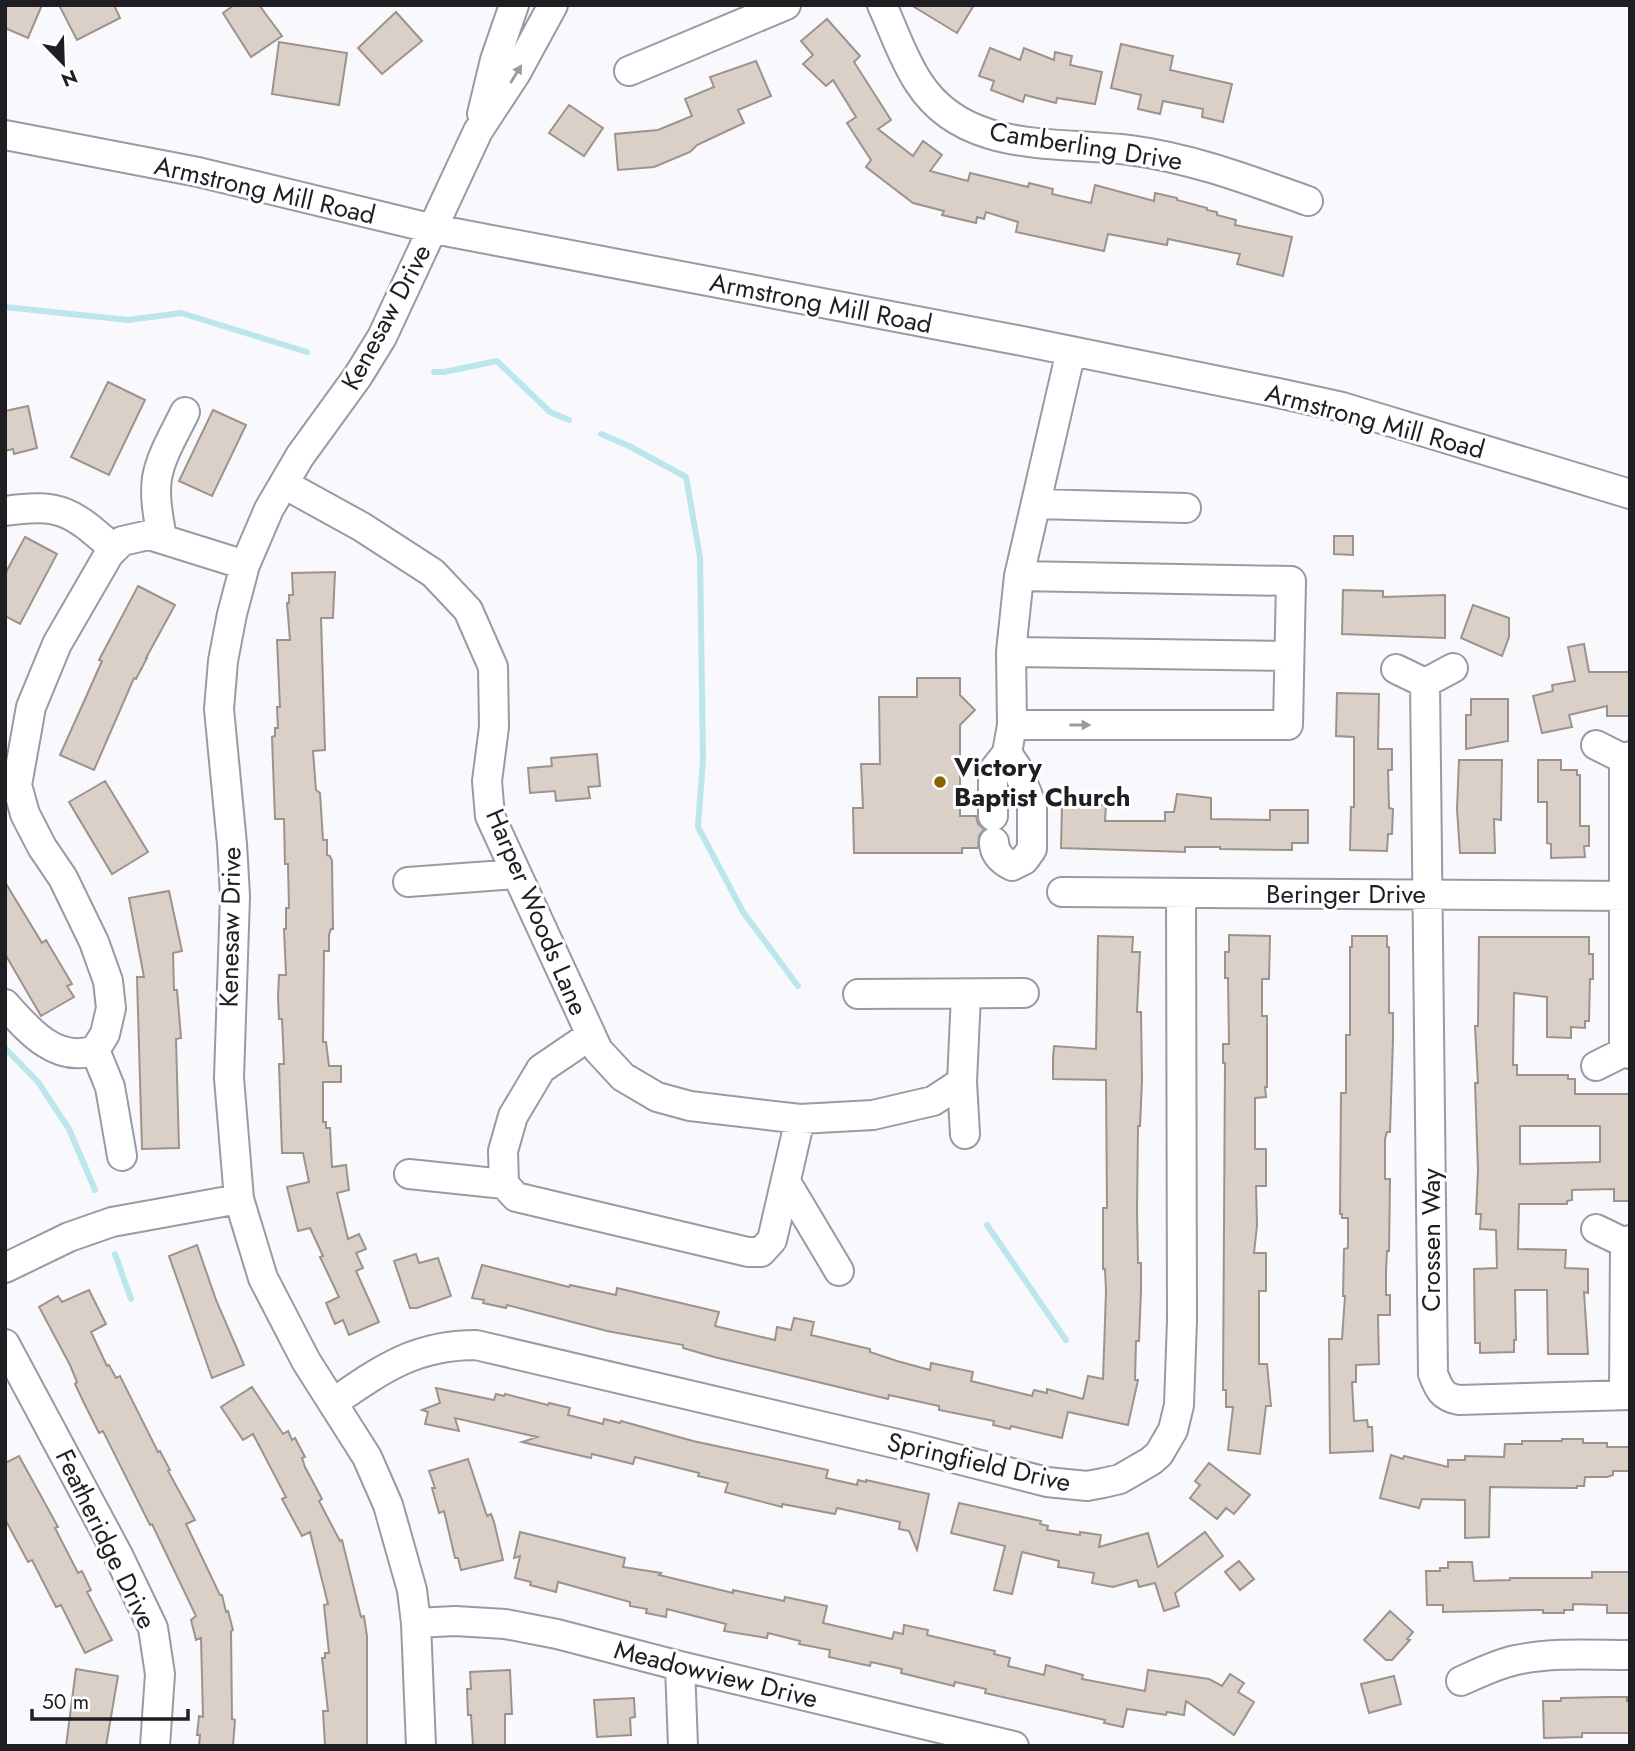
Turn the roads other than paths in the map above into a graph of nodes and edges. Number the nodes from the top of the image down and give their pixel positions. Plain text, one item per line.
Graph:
1 (514, 5) edge
2 (553, 5) edge
3 (786, 5) edge
4 (882, 5) edge
5 (629, 71) dead end
6 (478, 131) junction
7 (5, 135) edge
8 (1308, 201) dead end
9 (433, 229) junction
10 (1071, 351) junction
11 (185, 412) dead end
12 (284, 484) junction
13 (1630, 494) edge
14 (1036, 504) junction
15 (1186, 508) dead end
16 (5, 511) edge
17 (162, 539) junction
18 (114, 548) junction
19 (245, 565) junction
20 (1019, 576) junction
21 (1011, 652) junction
22 (1289, 656) junction
23 (1453, 668) dead end
24 (1396, 669) dead end
25 (1425, 683) junction
26 (1012, 725) junction
27 (1596, 745) dead end
28 (1007, 754) junction
29 (1627, 757) edge
30 (516, 874) junction
31 (408, 882) dead end
32 (1062, 892) dead end
33 (1181, 893) junction
34 (1427, 894) junction
35 (1627, 896) edge
36 (1024, 993) dead end
37 (858, 994) dead end
38 (965, 995) junction
39 (5, 1004) edge
40 (591, 1035) junction
41 (95, 1050) junction
42 (1627, 1053) edge
43 (1595, 1066) dead end
44 (962, 1082) junction
45 (800, 1119) junction
46 (965, 1134) dead end
47 (122, 1156) dead end
48 (409, 1174) dead end
49 (786, 1182) junction
50 (504, 1184) junction
51 (239, 1199) junction
52 (1596, 1229) dead end
53 (1627, 1241) edge
54 (5, 1268) edge
55 (839, 1271) dead end
56 (5, 1344) edge
57 (1627, 1395) edge
58 (334, 1402) junction
59 (416, 1623) junction
60 (1630, 1655) edge
61 (680, 1666) junction
62 (1461, 1681) dead end
63 (1007, 1745) edge
64 (155, 1746) edge
65 (421, 1746) edge
66 (683, 1746) edge

1 - 6 street, Kenesaw Drive
6 -> 2 street, Kenesaw Drive
3 - 5 street
4 - 8 street, Camberling Drive
6 - 9 street, Kenesaw Drive
7 - 9 street, Armstrong Mill Road
9 - 10 street, Armstrong Mill Road
9 - 12 street, Kenesaw Drive
10 - 13 street, Armstrong Mill Road
10 - 14 street
11 - 17 street
12 - 19 street, Kenesaw Drive
12 - 30 street, Harper Woods Lane
14 - 15 street
14 - 20 street
16 - 18 street
17 - 18 street
17 - 19 street
18 - 41 street
19 - 51 street, Kenesaw Drive
20 - 21 street
20 - 22 street
21 - 22 street
21 - 26 street
26 -> 22 street
23 - 25 street
24 - 25 street
25 - 34 street, Crossen Way
26 - 28 street
27 - 29 street
28 - 28 street
29 - 35 street
30 - 31 street
30 - 40 street, Harper Woods Lane
32 - 33 street, Beringer Drive
33 - 34 street, Beringer Drive
33 - 58 street, Springfield Drive
34 - 35 street, Beringer Drive
34 - 57 street, Crossen Way
35 - 42 street
36 - 38 street
37 - 38 street
38 - 44 street
39 - 41 street
40 - 45 street, Harper Woods Lane
40 - 50 street
41 - 47 street
42 - 43 street
44 - 45 street, Harper Woods Lane
44 - 46 street
45 - 49 street
48 - 50 street
49 - 50 street
49 - 55 street
51 - 54 street
51 - 58 street, Kenesaw Drive
52 - 53 street
53 - 57 street
56 - 64 street, Featheridge Drive
58 - 59 street, Kenesaw Drive
59 - 61 street, Meadowview Drive
59 - 65 street, Kenesaw Drive
60 - 62 street
61 - 63 street, Meadowview Drive
61 - 66 street

